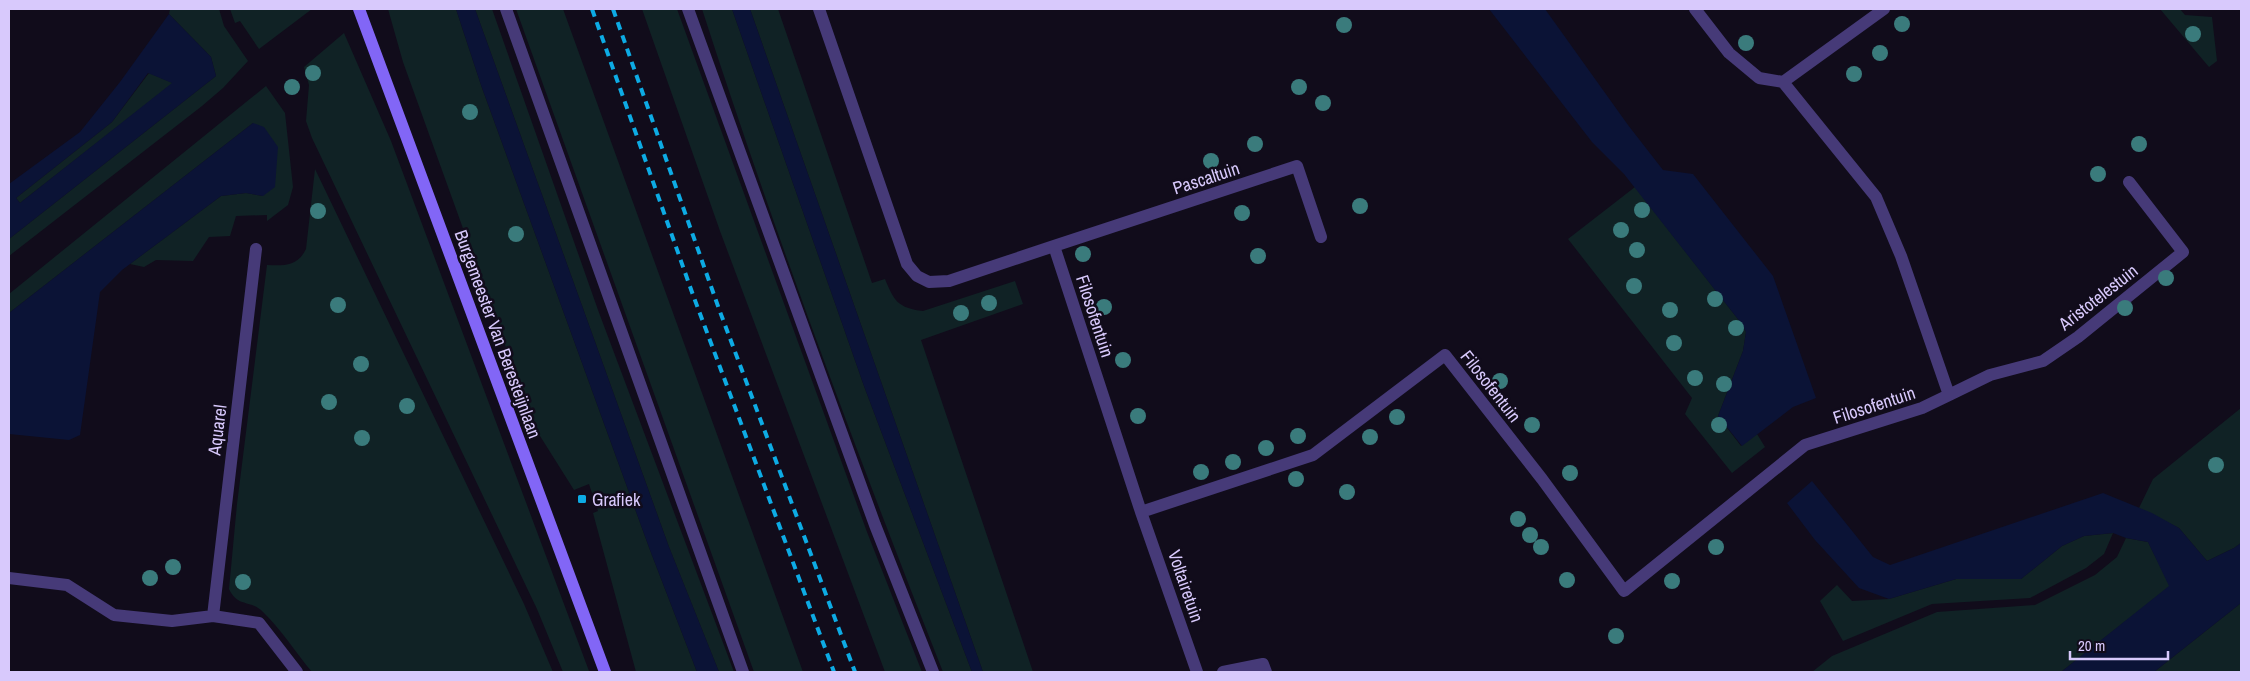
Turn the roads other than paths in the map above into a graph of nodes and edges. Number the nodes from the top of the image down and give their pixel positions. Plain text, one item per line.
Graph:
1 (358, 9) edge
2 (506, 9) edge
3 (688, 9) edge
4 (819, 9) edge
5 (1695, 9) edge
6 (1884, 9) edge
7 (1783, 82) junction
8 (2129, 182) dead end
9 (1321, 237) dead end
10 (1054, 246) junction
11 (256, 249) dead end
12 (1950, 395) junction
13 (1141, 512) junction
14 (9, 578) edge
15 (213, 616) junction
16 (297, 672) edge
17 (605, 672) edge
18 (743, 672) edge
19 (933, 672) edge
20 (1197, 672) edge
21 (1223, 672) edge
22 (1266, 672) edge

1 - 17 main road, Burgemeester Van Beresteijnlaan
2 - 18 street
3 - 19 street
4 - 10 street
5 - 7 street
6 - 7 street
7 - 12 street
8 - 12 street, Aristotelestuin
9 - 10 street, Pascaltuin
10 - 13 street, Filosofentuin
11 - 15 street, Aquarel
12 - 13 street, Filosofentuin
13 - 20 street, Voltairetuin
14 - 15 street
15 - 16 street
21 - 22 street

